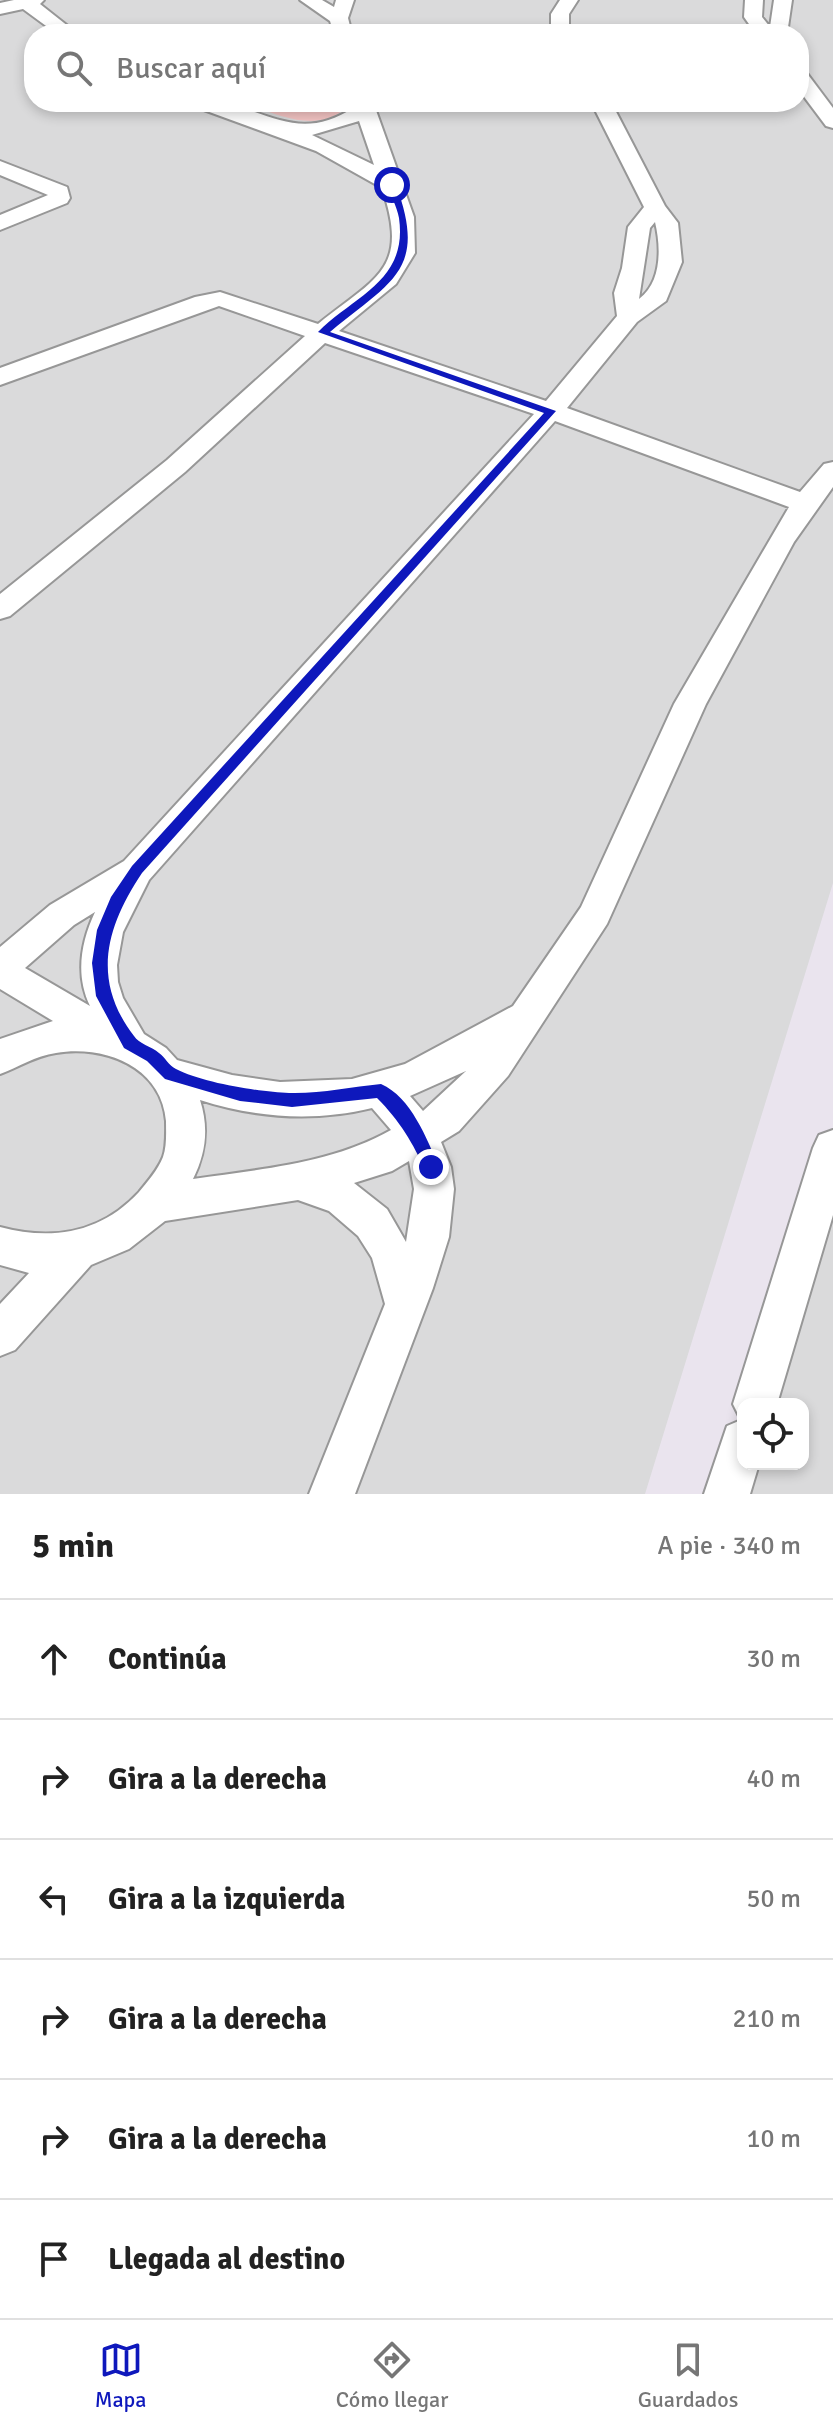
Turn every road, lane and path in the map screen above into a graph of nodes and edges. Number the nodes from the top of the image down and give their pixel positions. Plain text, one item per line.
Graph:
1 (309, 0) edge
2 (754, 0) edge
3 (783, 0) edge
4 (31, 2) edge
5 (568, 2) edge
6 (0, 9) edge
7 (342, 17) edge
8 (57, 24) edge
9 (560, 24) edge
10 (578, 24) dead end
11 (758, 24) edge
12 (779, 24) edge
13 (809, 91) edge
14 (811, 94) junction
15 (833, 102) edge
16 (230, 112) edge
17 (358, 112) edge
18 (366, 112) edge
19 (606, 112) edge
20 (833, 122) edge
21 (283, 130) junction
22 (0, 167) edge
23 (392, 185) junction
24 (655, 208) junction
25 (0, 223) edge
26 (629, 317) junction
27 (323, 332) junction
28 (0, 377) edge
29 (551, 411) junction
30 (833, 470) edge
31 (805, 503) junction
32 (0, 609) edge
33 (137, 870) junction
34 (0, 970) edge
35 (528, 1013) junction
36 (120, 1040) junction
37 (0, 1058) edge
38 (170, 1074) junction
39 (381, 1091) junction
40 (419, 1137) junction
41 (833, 1148) edge
42 (298, 1182) junction
43 (159, 1203) junction
44 (0, 1246) edge
45 (77, 1251) junction
46 (405, 1302) junction
47 (0, 1335) edge
48 (757, 1398) edge
49 (737, 1462) edge
50 (332, 1494) edge
51 (727, 1494) edge

1 - 7 street
2 - 11 street
3 - 12 street
4 - 6 street
4 - 8 street
5 - 9 street
5 - 10 street
13 - 14 street
14 - 15 street
14 - 20 street
16 - 21 street
17 - 21 street
18 - 23 street
19 - 24 street
21 - 23 street
22 - 25 street
23 - 27 street
24 - 26 street
24 - 26 street
26 - 29 street
27 - 28 street
27 - 29 street
27 - 32 street
29 - 31 street
29 - 33 street
30 - 31 street
31 - 35 street
33 - 34 street
33 - 36 street
34 - 36 street
35 - 39 street
35 - 40 street
36 - 37 street
36 - 38 street
38 - 39 street
38 - 43 street
39 - 40 street
40 - 42 street
40 - 46 street
41 - 48 street
42 - 43 street
42 - 46 street
43 - 45 street
44 - 45 street
45 - 47 street
46 - 50 street
49 - 51 street

